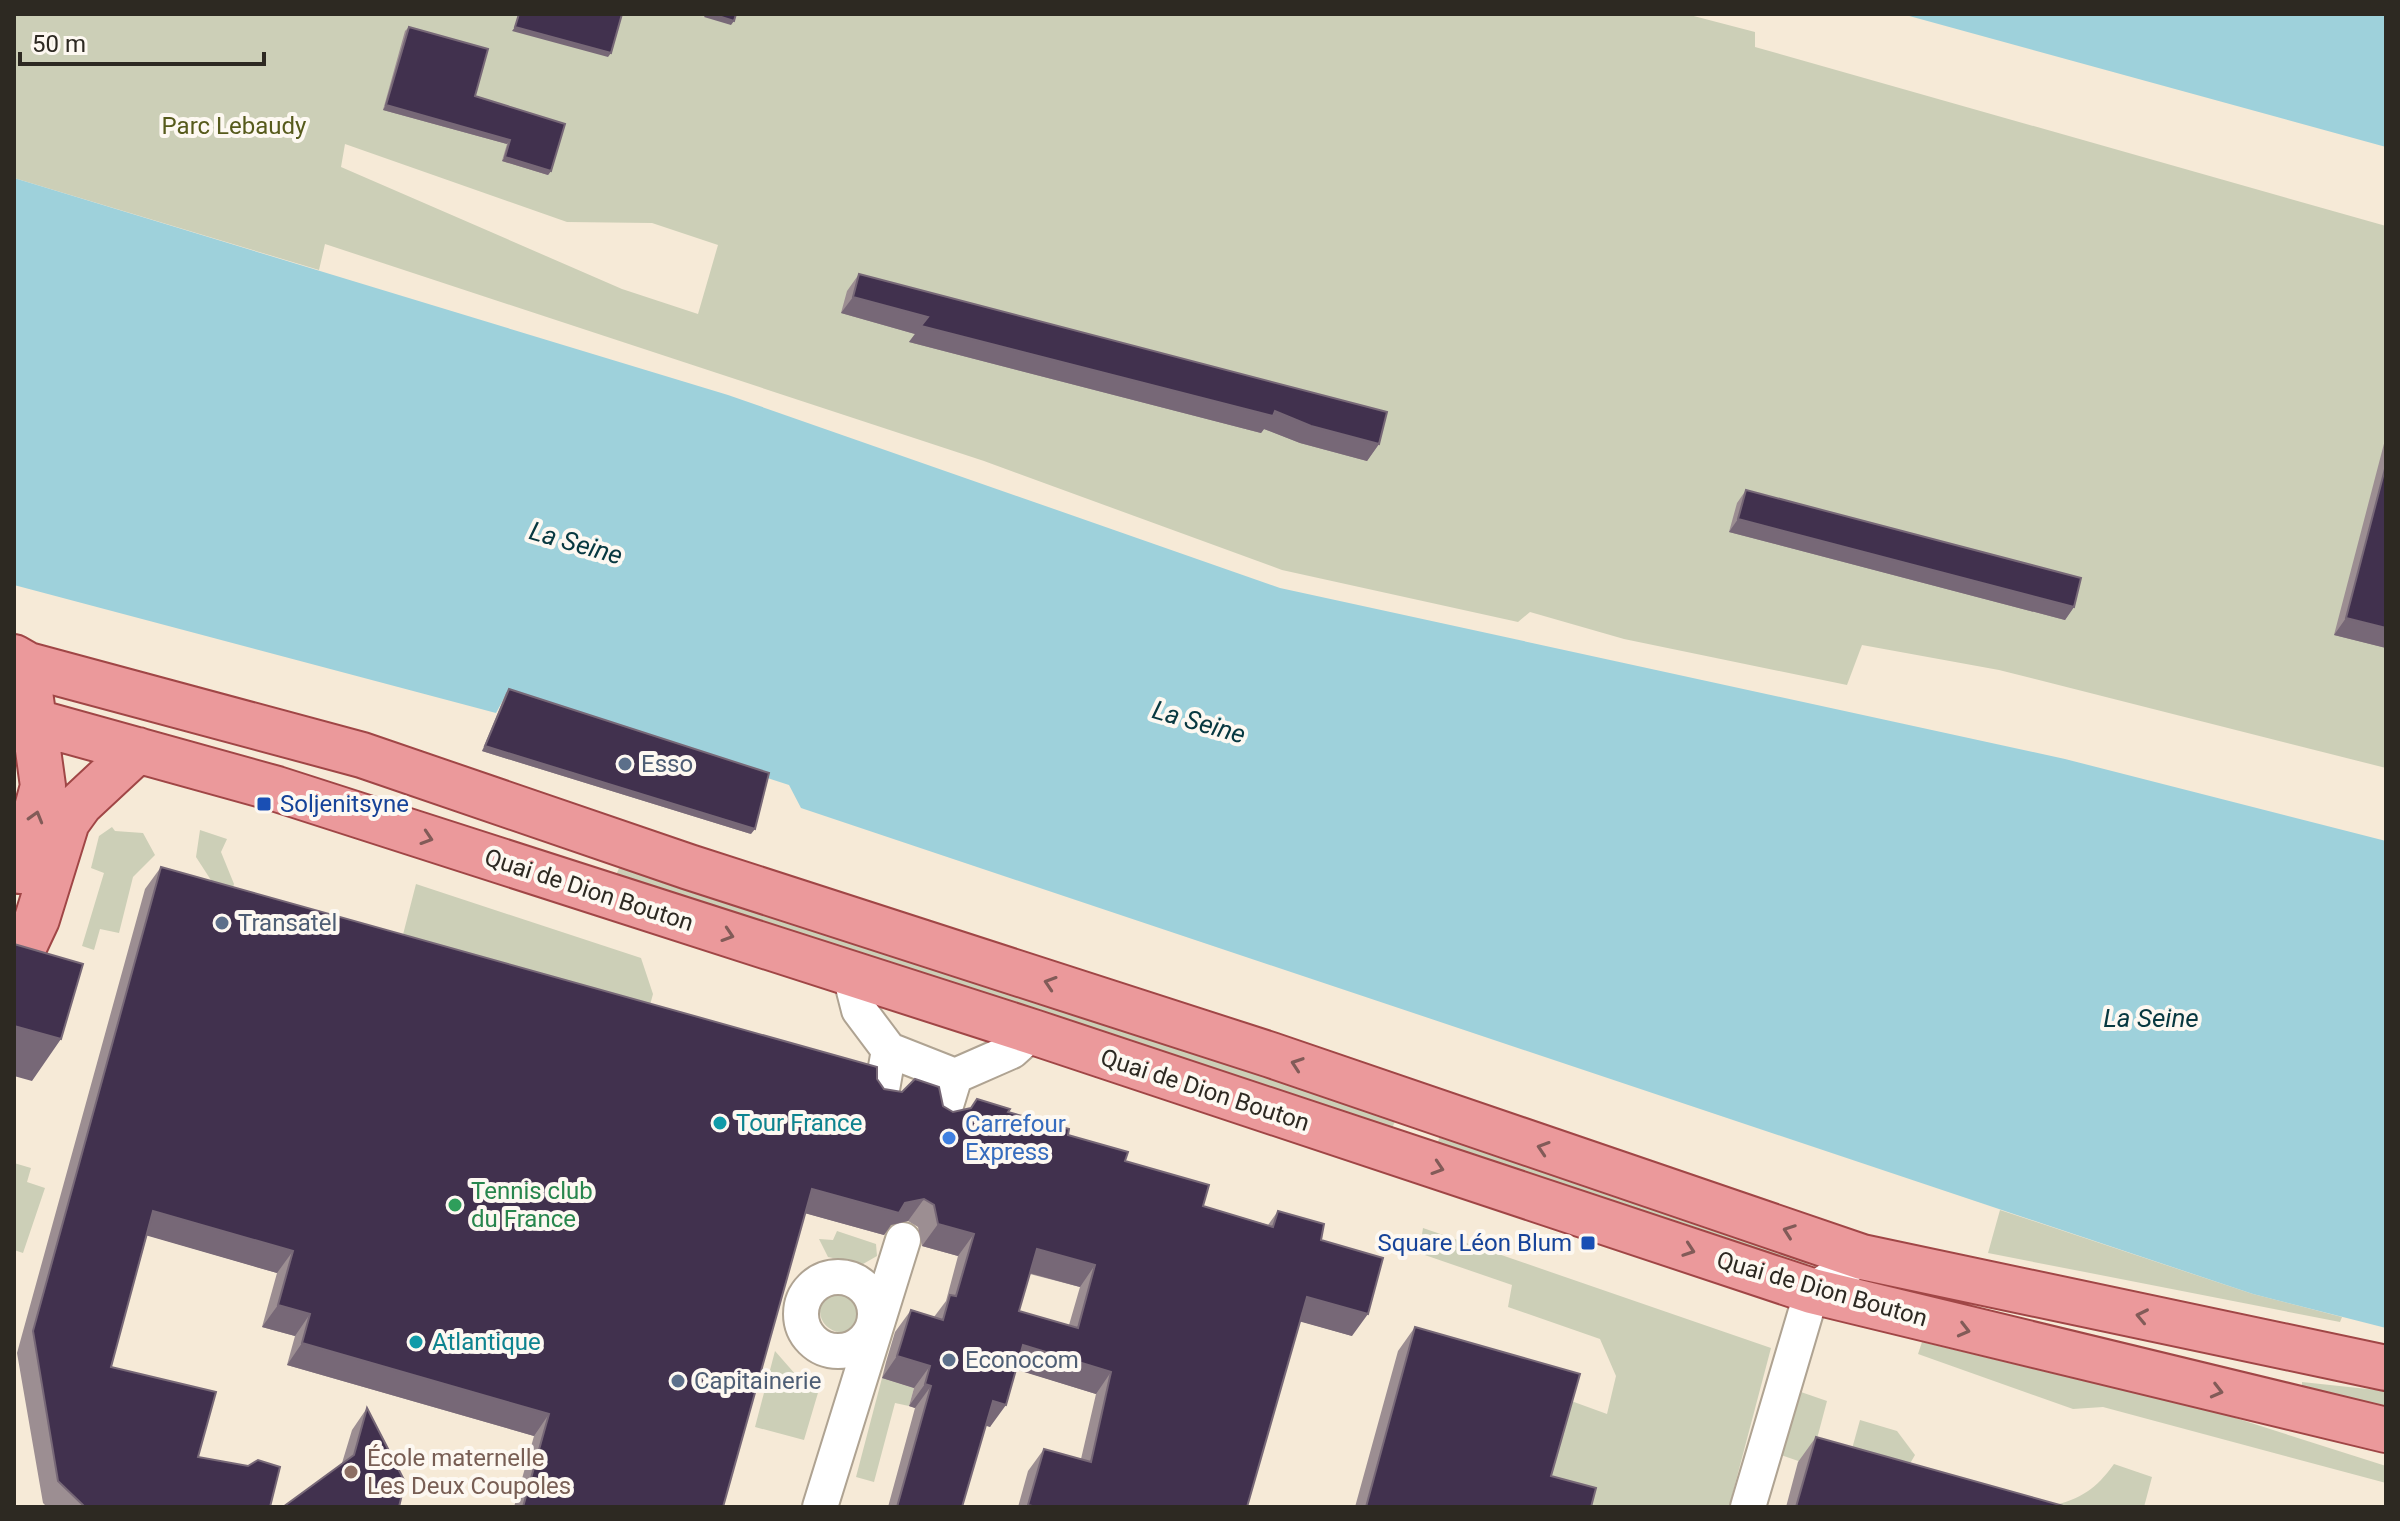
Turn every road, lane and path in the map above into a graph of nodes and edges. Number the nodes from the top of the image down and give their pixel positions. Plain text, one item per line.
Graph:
1 (21, 661) edge
2 (20, 726) edge
3 (138, 750) junction
4 (689, 867) junction
5 (14, 892) edge
6 (14, 968) edge
7 (850, 975) junction
8 (1033, 1032) junction
9 (889, 1050) junction
10 (955, 1076) junction
11 (881, 1095) edge
12 (943, 1115) edge
13 (903, 1240) edge
14 (1862, 1257) junction
15 (1812, 1291) junction
16 (2386, 1368) edge
17 (2300, 1411) junction
18 (2386, 1430) edge
19 (2386, 1456) edge
20 (820, 1507) edge
21 (1748, 1507) edge

1 - 2 main road
1 - 4 main road, Quai de Dion Bouton
2 - 3 main road, Quai de Dion Bouton
2 - 4 main road, Quai de Dion Bouton
5 -> 2 main road
3 - 6 main road
3 -> 7 main road, Quai de Dion Bouton
14 -> 4 main road, Quai de Dion Bouton
7 - 8 main road, Quai de Dion Bouton
7 - 9 street
8 - 10 street
8 -> 15 main road, Quai de Dion Bouton
9 - 10 street
9 - 11 street
10 - 12 street
13 - 20 street
14 - 15 street
16 -> 14 main road, Quai de Dion Bouton
15 -> 17 main road, Quai de Dion Bouton
15 - 21 street
17 - 18 main road, Quai de Dion Bouton
17 - 19 main road

